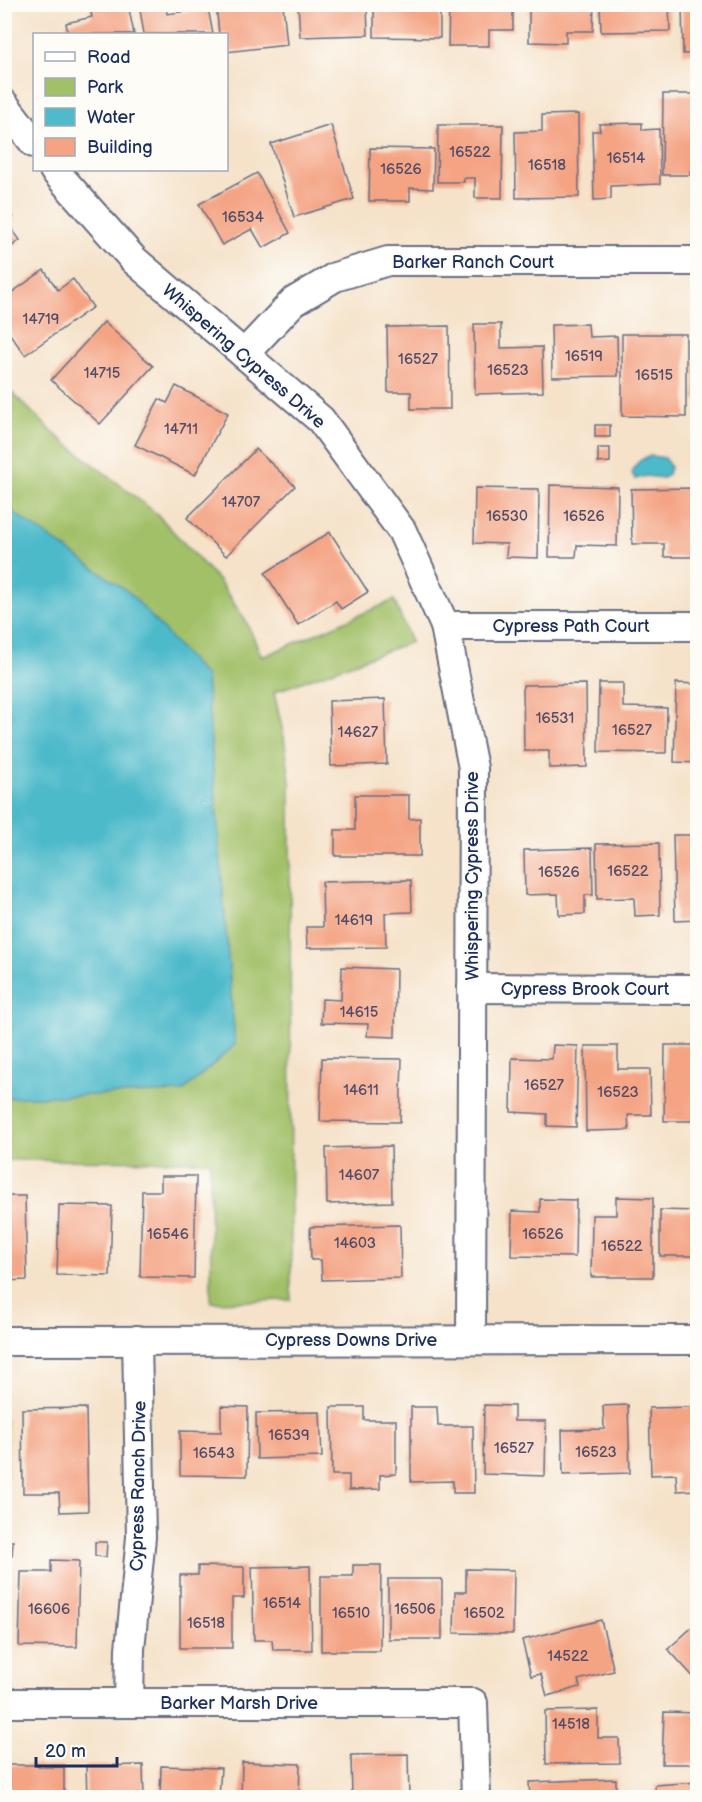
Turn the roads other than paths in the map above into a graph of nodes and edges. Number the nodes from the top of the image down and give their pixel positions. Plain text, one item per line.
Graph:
1 (4, 104) edge
2 (33, 142) edge
3 (55, 171) edge
4 (698, 261) edge
5 (244, 354) junction
6 (445, 626) junction
7 (698, 626) edge
8 (472, 988) junction
9 (698, 989) edge
10 (138, 1340) junction
11 (471, 1340) junction
12 (698, 1340) edge
13 (4, 1341) edge
14 (4, 1702) edge
15 (129, 1703) junction
16 (476, 1797) edge

1 - 2 street
3 - 5 street, Whispering Cypress Drive
4 - 5 street, Barker Ranch Court
5 - 6 street, Whispering Cypress Drive
6 - 7 street, Cypress Path Court
6 - 8 street, Whispering Cypress Drive
8 - 9 street, Cypress Brook Court
8 - 11 street, Whispering Cypress Drive
10 - 11 street, Cypress Downs Drive
10 - 13 street, Cypress Downs Drive
10 - 15 street, Cypress Ranch Drive
11 - 12 street, Cypress Downs Drive
14 - 15 street, Barker Marsh Drive
15 - 16 street, Barker Marsh Drive

